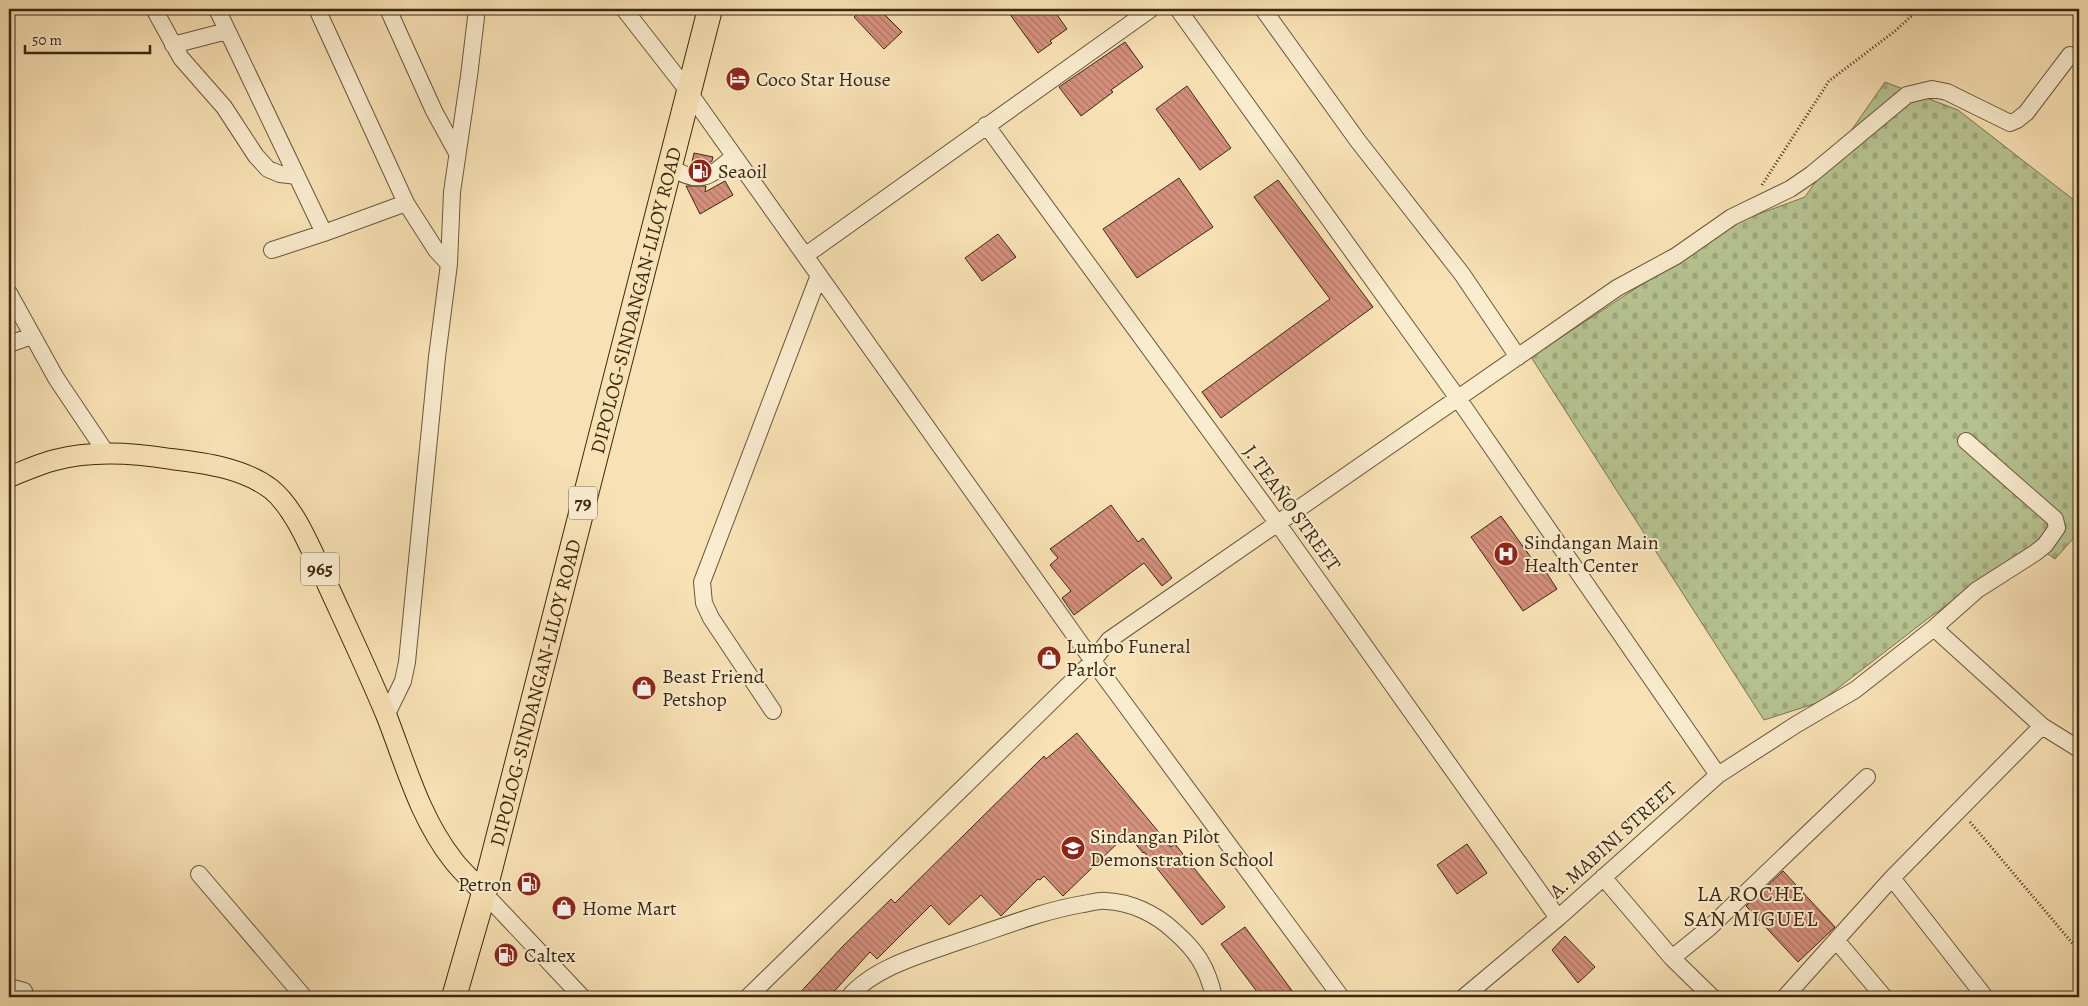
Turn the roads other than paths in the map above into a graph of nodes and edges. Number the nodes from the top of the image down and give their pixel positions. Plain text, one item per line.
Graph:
1 (154, 9) edge
2 (217, 9) edge
3 (317, 9) edge
4 (388, 9) edge
5 (477, 9) edge
6 (624, 9) edge
7 (710, 9) edge
8 (1151, 9) edge
9 (1178, 9) edge
10 (1263, 9) edge
11 (227, 30) junction
12 (173, 45) junction
13 (2070, 55) dead end
14 (688, 91) junction
15 (986, 125) junction
16 (457, 153) junction
17 (734, 156) junction
18 (669, 166) junction
19 (297, 176) junction
20 (406, 203) junction
21 (324, 233) junction
22 (272, 250) dead end
23 (806, 255) junction
24 (450, 264) junction
25 (820, 275) junction
26 (9, 293) edge
27 (32, 336) junction
28 (9, 344) edge
29 (1518, 357) junction
30 (1457, 397) junction
31 (1966, 441) dead end
32 (107, 454) junction
33 (9, 477) edge
34 (1278, 524) junction
35 (1934, 628) junction
36 (1093, 661) junction
37 (773, 711) dead end
38 (386, 716) junction
39 (2042, 726) junction
40 (2079, 749) edge
41 (1718, 775) junction
42 (1868, 777) dead end
43 (199, 874) dead end
44 (1604, 877) junction
45 (1892, 878) junction
46 (484, 893) junction
47 (1558, 918) junction
48 (1836, 940) junction
49 (1672, 958) junction
50 (1791, 995) edge
51 (304, 997) edge
52 (454, 997) edge
53 (582, 997) edge
54 (748, 997) edge
55 (849, 997) edge
56 (1214, 997) edge
57 (1341, 997) edge
58 (1464, 997) edge
59 (1712, 997) edge
60 (1884, 997) edge
61 (1986, 997) edge

1 - 12 street
2 - 11 street
3 - 20 street
4 - 16 street
5 - 16 street
6 - 14 street
7 - 14 highway, DIPOLOG-SINDANGAN-LILOY ROAD / 79
8 - 15 street
9 - 30 street
10 - 29 street
11 - 12 street
11 - 19 street
12 - 19 street
13 - 29 street
14 - 17 street
14 - 18 highway, DIPOLOG-SINDANGAN-LILOY ROAD / 79
15 - 23 street
15 - 34 street, J. TEAÑO STREET
16 - 24 street
17 - 18 street
17 - 23 street
18 - 46 highway, DIPOLOG-SINDANGAN-LILOY ROAD / 79
19 - 21 street
20 - 21 street
20 - 24 street
21 - 22 street
23 - 25 street
24 - 38 street
25 - 36 street
25 - 37 street
26 - 27 street
27 - 28 street
27 - 32 street
29 - 30 street
30 - 34 street
30 - 41 street
31 - 35 street, A. MABINI STREET
32 - 33 main road, 965
32 - 38 main road, 965
34 - 36 street
34 - 47 street, J. TEAÑO STREET
35 - 39 street
35 - 41 street, A. MABINI STREET
36 - 54 street
36 - 57 street
38 - 46 main road, 965
39 - 40 street
39 - 45 street
41 - 44 street, A. MABINI STREET
42 - 49 street
43 - 51 street
44 - 47 street, A. MABINI STREET
44 - 49 street
45 - 48 street
45 - 61 street
46 - 52 highway, DIPOLOG-SINDANGAN-LILOY ROAD / 79
46 - 53 street
47 - 58 street, A. MABINI STREET
48 - 50 street
48 - 60 street
49 - 59 street
55 - 56 street

